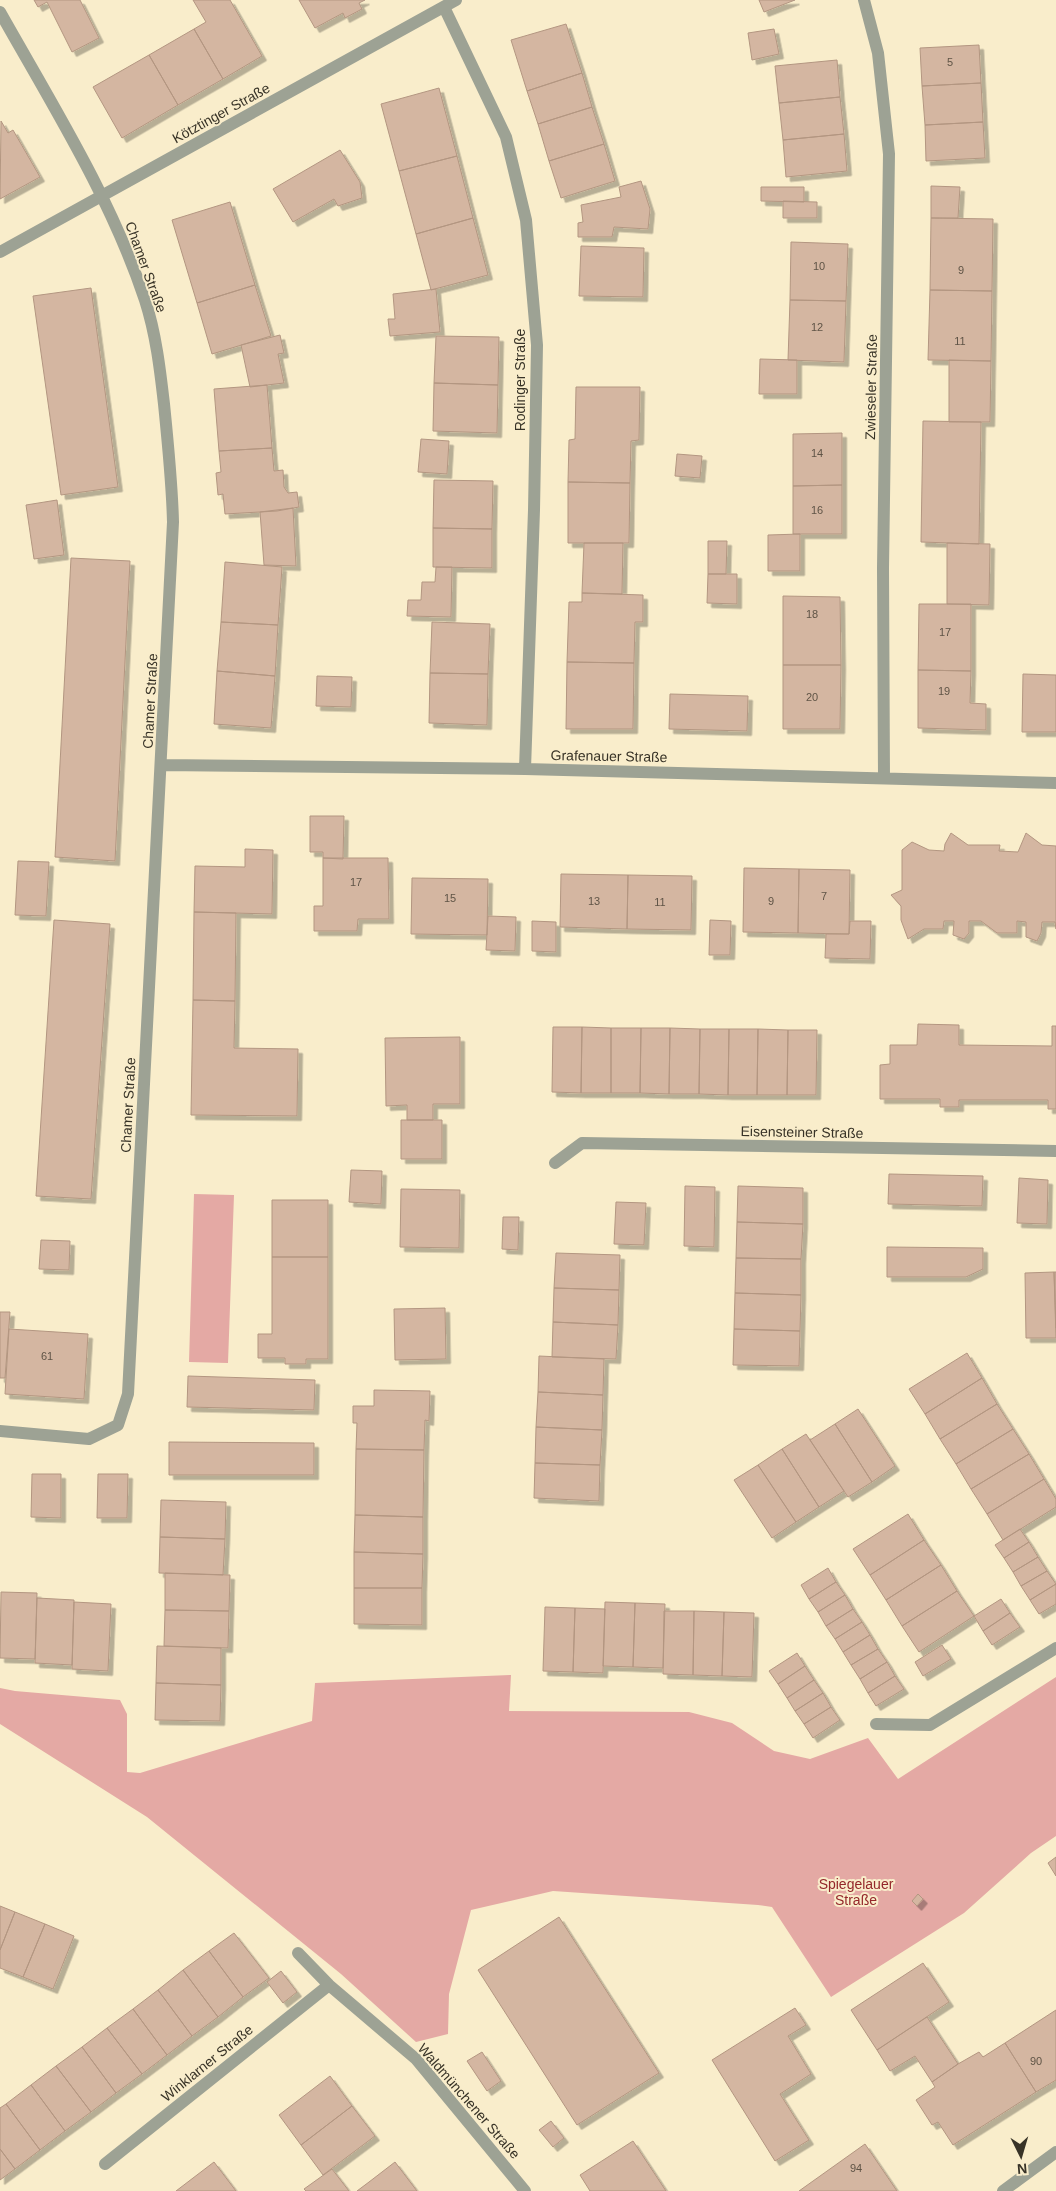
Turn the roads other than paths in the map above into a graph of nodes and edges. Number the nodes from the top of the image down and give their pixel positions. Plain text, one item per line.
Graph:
1 (456, 0) edge
2 (864, 0) edge
3 (444, 7) junction
4 (0, 12) edge
5 (101, 196) junction
6 (0, 252) edge
7 (162, 765) junction
8 (525, 769) junction
9 (884, 778) junction
10 (1056, 783) edge
11 (1056, 1152) edge
12 (555, 1163) dead end
13 (0, 1431) edge
14 (1056, 1648) edge
15 (876, 1724) dead end
16 (298, 1953) dead end
17 (329, 1985) junction
18 (1056, 2152) edge
19 (104, 2164) dead end
20 (525, 2191) edge
21 (1003, 2191) edge

1 - 3 street, Kötztinger Straße
2 - 9 street, Zwieseler Straße
3 - 5 street, Kötztinger Straße
3 - 8 street, Rodinger Straße
4 - 5 street, Chamer Straße
5 - 6 street, Kötztinger Straße
5 - 7 street, Chamer Straße
7 - 8 street, Grafenauer Straße
7 - 13 street, Chamer Straße
8 - 9 street, Grafenauer Straße
9 - 10 street, Grafenauer Straße
11 - 12 street, Eisensteiner Straße
14 - 15 street
16 - 17 street, Waldmünchener Straße
17 - 19 street, Winklarner Straße
17 - 20 street, Waldmünchener Straße
18 - 21 street

